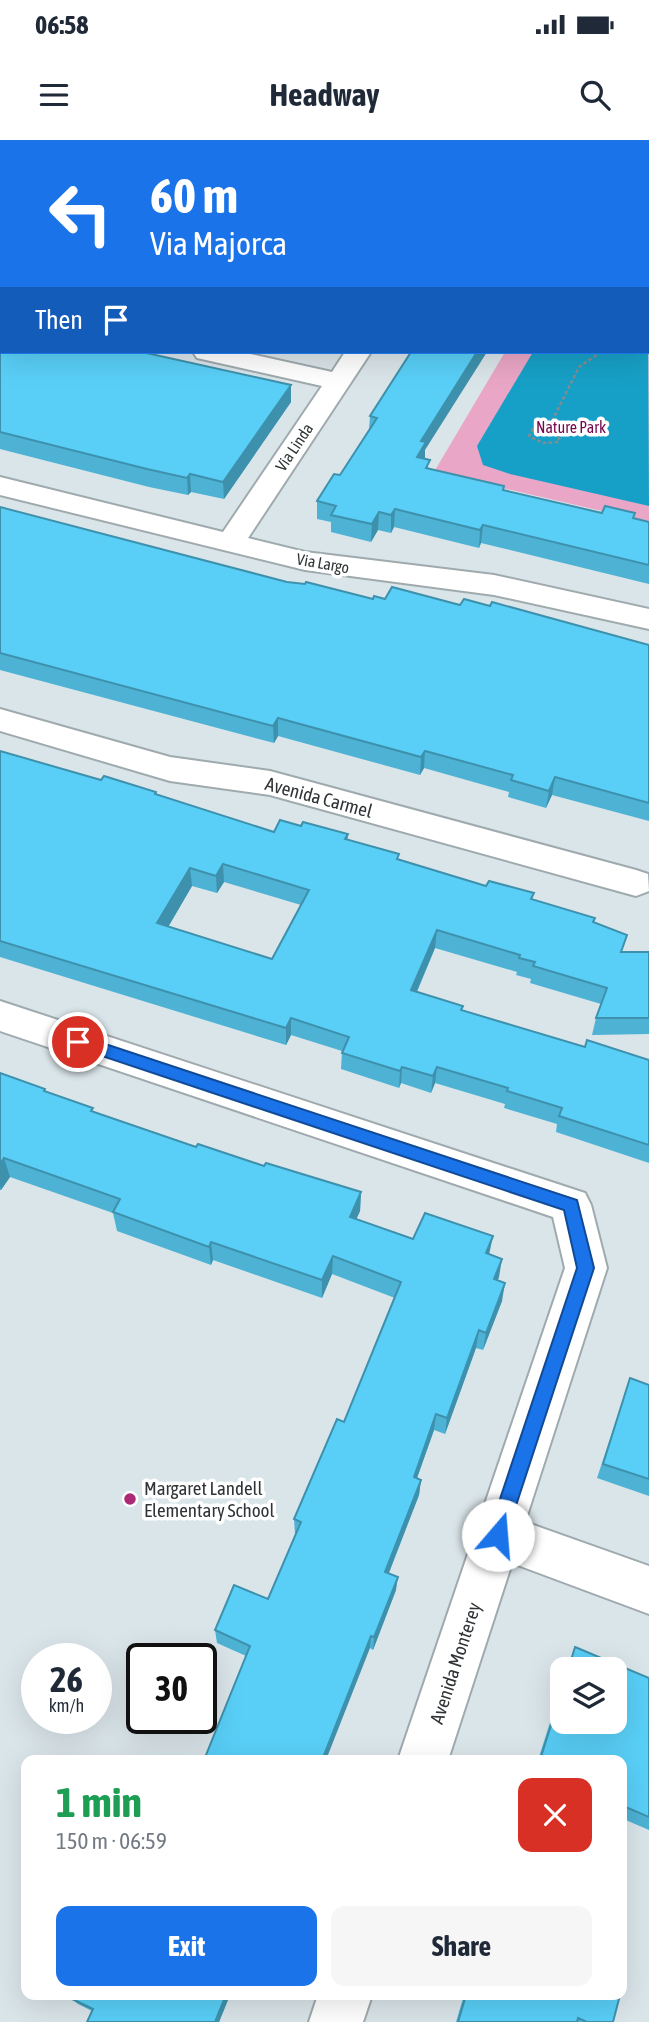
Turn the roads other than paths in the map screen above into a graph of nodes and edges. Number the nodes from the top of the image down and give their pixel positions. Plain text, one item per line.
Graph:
1 (215, 354) edge
2 (357, 354) edge
3 (338, 381) junction
4 (0, 486) edge
5 (230, 543) junction
6 (649, 619) edge
7 (0, 720) edge
8 (636, 883) dead end
9 (0, 1016) edge
10 (498, 1535) junction
11 (649, 1590) edge
12 (425, 1755) edge
13 (343, 2000) edge
14 (336, 2022) edge

1 - 3 street
2 - 3 street, Via Linda
3 - 5 street, Via Linda
4 - 5 street, Via Largo
5 - 6 street, Via Largo
7 - 8 street, Avenida Carmel
9 - 10 street, Avenida Monterey
10 - 11 street
10 - 12 street, Avenida Monterey
13 - 14 street

